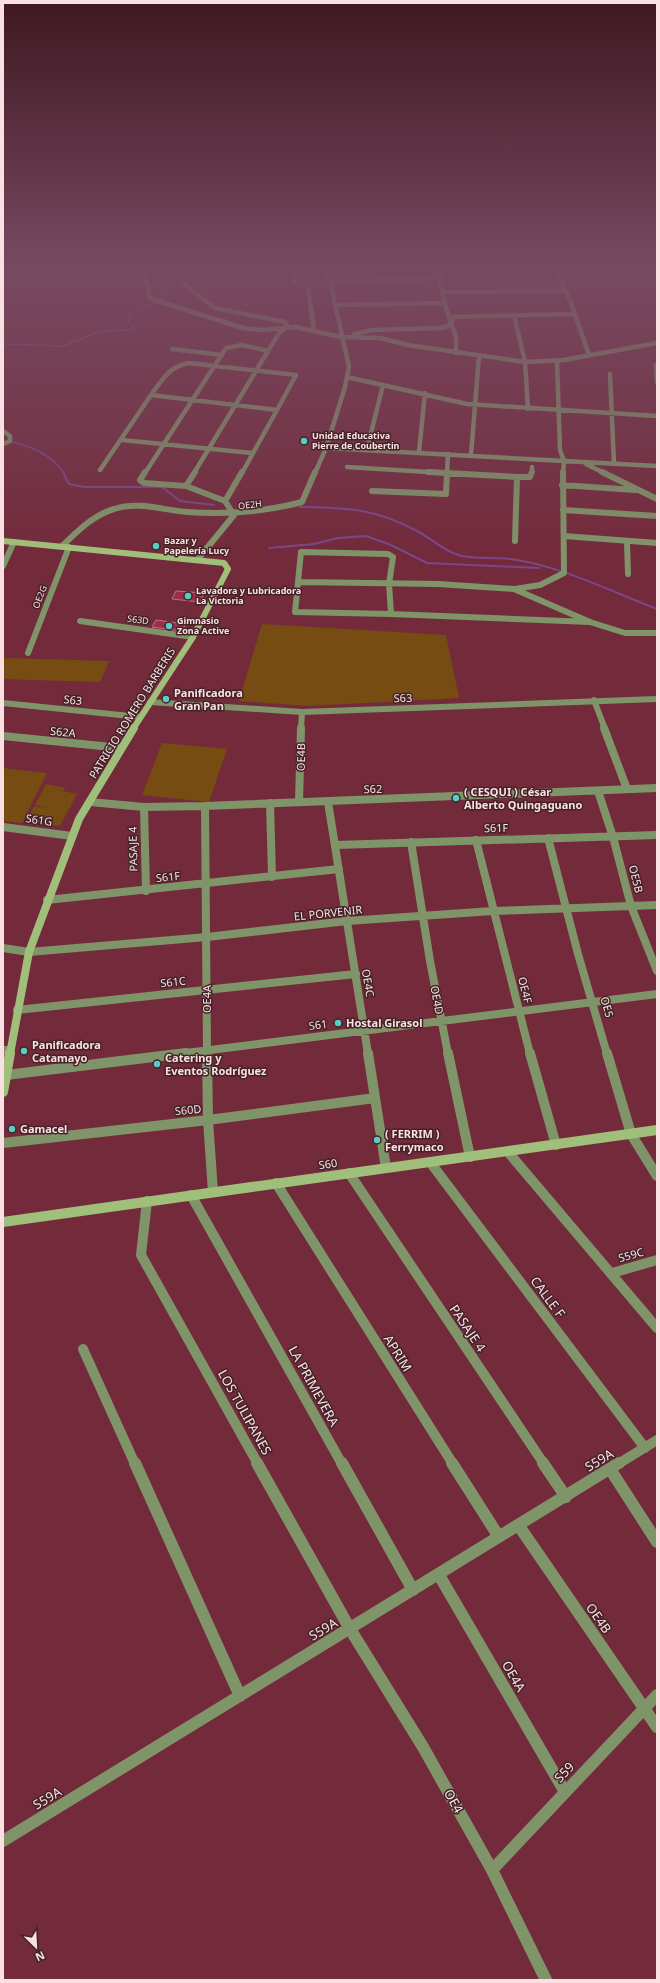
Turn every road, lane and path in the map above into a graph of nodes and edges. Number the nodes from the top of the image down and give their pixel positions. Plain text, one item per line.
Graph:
1 (524, 362) edge
2 (217, 363) edge
3 (261, 363) edge
4 (349, 363) edge
5 (478, 363) edge
6 (556, 363) edge
7 (215, 365) junction
8 (656, 365) dead end
9 (257, 369) junction
10 (610, 374) dead end
11 (347, 377) junction
12 (657, 382) edge
13 (383, 385) junction
14 (425, 394) junction
15 (151, 395) junction
16 (191, 401) junction
17 (235, 405) junction
18 (475, 405) junction
19 (528, 409) junction
20 (277, 410) junction
21 (559, 410) junction
22 (613, 413) junction
23 (657, 416) edge
24 (3, 431) edge
25 (122, 440) junction
26 (3, 444) edge
27 (163, 445) junction
28 (208, 448) junction
29 (326, 448) junction
30 (367, 449) junction
31 (419, 452) junction
32 (252, 453) junction
33 (448, 454) junction
34 (471, 455) junction
35 (564, 461) junction
36 (582, 462) junction
37 (614, 464) junction
38 (657, 466) edge
39 (347, 467) dead end
40 (532, 467) dead end
41 (100, 470) dead end
42 (448, 473) junction
43 (517, 477) junction
44 (562, 485) junction
45 (186, 486) junction
46 (640, 490) junction
47 (372, 491) dead end
48 (657, 499) edge
49 (225, 501) junction
50 (563, 510) junction
51 (234, 515) junction
52 (657, 516) edge
53 (564, 536) junction
54 (3, 541) edge
55 (515, 541) dead end
56 (14, 542) junction
57 (627, 542) junction
58 (657, 543) edge
59 (62, 546) junction
60 (69, 547) junction
61 (198, 559) junction
62 (3, 566) edge
63 (628, 574) dead end
64 (298, 582) junction
65 (389, 584) junction
66 (514, 589) junction
67 (391, 615) junction
68 (80, 621) dead end
69 (590, 622) junction
70 (657, 633) edge
71 (193, 637) junction
72 (28, 653) dead end
73 (657, 699) edge
74 (594, 700) junction
75 (150, 702) junction
76 (3, 703) edge
77 (302, 712) junction
78 (140, 718) junction
79 (3, 736) edge
80 (121, 748) junction
81 (657, 788) edge
82 (627, 789) junction
83 (598, 791) junction
84 (90, 802) junction
85 (300, 802) junction
86 (328, 802) junction
87 (270, 803) junction
88 (205, 806) junction
89 (144, 807) junction
90 (3, 827) edge
91 (657, 835) edge
92 (72, 836) junction
93 (613, 837) junction
94 (548, 838) junction
95 (476, 840) junction
96 (411, 842) junction
97 (336, 845) junction
98 (339, 869) junction
99 (272, 877) junction
100 (206, 884) junction
101 (146, 890) junction
102 (48, 900) junction
103 (657, 905) edge
104 (631, 906) junction
105 (566, 909) junction
106 (493, 911) junction
107 (422, 916) junction
108 (347, 921) junction
109 (206, 937) junction
110 (3, 948) edge
111 (29, 952) junction
112 (657, 971) edge
113 (356, 974) junction
114 (207, 990) junction
115 (657, 994) edge
116 (593, 1002) junction
117 (17, 1010) junction
118 (518, 1012) junction
119 (441, 1022) junction
120 (364, 1030) junction
121 (7, 1050) edge
122 (207, 1050) junction
123 (6, 1074) junction
124 (3, 1092) edge
125 (375, 1098) junction
126 (208, 1120) junction
127 (657, 1130) edge
128 (631, 1134) junction
129 (3, 1143) edge
130 (556, 1145) junction
131 (508, 1152) junction
132 (470, 1157) junction
133 (430, 1162) junction
134 (386, 1168) junction
135 (349, 1173) junction
136 (657, 1176) edge
137 (276, 1183) junction
138 (213, 1192) junction
139 (190, 1195) junction
140 (147, 1202) junction
141 (3, 1222) edge
142 (657, 1260) edge
143 (612, 1273) junction
144 (657, 1328) edge
145 (83, 1349) dead end
146 (657, 1440) edge
147 (645, 1448) junction
148 (610, 1469) junction
149 (566, 1497) junction
150 (519, 1526) junction
151 (499, 1538) junction
152 (657, 1542) edge
153 (439, 1575) junction
154 (413, 1590) junction
155 (350, 1629) junction
156 (657, 1695) edge
157 (240, 1696) junction
158 (645, 1709) junction
159 (657, 1727) edge
160 (565, 1792) junction
161 (3, 1842) edge
162 (492, 1870) junction
163 (546, 1980) edge

1 - 19 street
2 - 7 street
3 - 9 street
4 - 11 street, OE2H
5 - 18 street
6 - 21 street
7 - 9 street
7 - 15 street
7 - 16 street
8 - 12 street
9 - 17 street
9 - 20 street
10 - 22 street
11 - 13 street
11 - 29 street, OE2H
13 - 14 street
13 - 30 street
14 - 18 street
14 - 31 street
15 - 16 street
15 - 25 street
16 - 17 street
16 - 27 street
17 - 20 street
17 - 28 street
18 - 19 street
18 - 34 street
19 - 21 street
20 - 32 street
21 - 22 street
21 - 35 street
22 - 23 street
22 - 37 street
24 - 26 street
25 - 27 street
25 - 41 street
27 - 28 street
27 - 45 street
28 - 32 street
28 - 45 street
29 - 30 street
29 - 51 street, OE2H
30 - 31 street
31 - 33 street
32 - 49 street
33 - 34 street
33 - 42 street
34 - 35 street
35 - 36 street
35 - 44 street
36 - 37 street
36 - 46 street
37 - 38 street
39 - 42 street
40 - 43 street
42 - 43 street
42 - 47 street
43 - 55 street
44 - 46 street
44 - 50 street
45 - 49 street
46 - 48 street
49 - 51 street
50 - 52 street
50 - 53 street
51 - 59 street, OE2H
51 - 61 street
53 - 57 street
53 - 66 street
54 - 56 street, PATRICIO ROMERO BARBERIS
56 - 59 street, PATRICIO ROMERO BARBERIS
56 - 62 street
57 - 58 street
57 - 63 street
59 - 60 street, PATRICIO ROMERO BARBERIS
60 - 61 street, PATRICIO ROMERO BARBERIS
60 - 72 street, OE2G
61 - 71 street, PATRICIO ROMERO BARBERIS
64 - 65 street
64 - 65 street
64 - 67 street
65 - 66 street
65 - 67 street
66 - 69 street
67 - 69 street
68 - 71 street, S63D
69 - 70 street
71 - 75 street, PATRICIO ROMERO BARBERIS
73 - 74 street, S63
74 - 77 street, S63
74 - 82 street
75 - 77 street, S63
75 - 78 street, PATRICIO ROMERO BARBERIS
76 - 78 street, S63
77 - 85 street, OE4B
78 - 80 street, PATRICIO ROMERO BARBERIS
79 - 80 street, S62A
80 - 84 street, PATRICIO ROMERO BARBERIS
81 - 82 street, S62
82 - 83 street, S62
83 - 86 street, S62
83 - 93 street, OE5B
84 - 89 street, S62
84 - 92 street, PATRICIO ROMERO BARBERIS
85 - 86 street, S62
85 - 87 street, S62
86 - 97 street, OE4C
87 - 88 street, S62
87 - 99 street
88 - 89 street, S62
88 - 100 street, OE4A
89 - 101 street, PASAJE 4
90 - 92 street, S61G
91 - 93 street, S61F
92 - 102 street, PATRICIO ROMERO BARBERIS
93 - 94 street, S61F
93 - 104 street, OE5B
94 - 95 street, S61F
94 - 105 street, OE5
95 - 96 street, S61F
95 - 106 street, OE4F
96 - 97 street, S61F
96 - 107 street, OE4D
97 - 98 street, OE4C
98 - 99 street, S61F
98 - 108 street, OE4C
99 - 100 street, S61F
100 - 101 street, S61F
100 - 109 street, OE4A
101 - 102 street, S61F
102 - 111 street, PATRICIO ROMERO BARBERIS
103 - 104 street, EL PORVENIR
104 - 105 street, EL PORVENIR
104 - 112 street, OE5B
105 - 106 street, EL PORVENIR
105 - 116 street, OE5
106 - 107 street, EL PORVENIR
106 - 118 street, OE4F
107 - 108 street, EL PORVENIR
107 - 119 street, OE4D
108 - 109 street, EL PORVENIR
108 - 113 street, OE4C
109 - 111 street, EL PORVENIR
109 - 114 street, OE4A
110 - 111 street, EL PORVENIR
111 - 117 street, PATRICIO ROMERO BARBERIS
113 - 114 street, S61C
113 - 120 street, OE4C
114 - 117 street, S61C
114 - 122 street, OE4A
115 - 116 street, S61
116 - 118 street, S61
116 - 128 street, OE5
117 - 121 street, PATRICIO ROMERO BARBERIS
118 - 119 street, S61
118 - 130 street, OE4F
119 - 120 street, S61
119 - 132 street, OE4D
120 - 122 street, S61
120 - 125 street, OE4C
121 - 123 street, PATRICIO ROMERO BARBERIS
122 - 123 street, S61
122 - 126 street, OE4A
123 - 124 street, PATRICIO ROMERO BARBERIS
125 - 126 street, S60D
125 - 134 street, OE4C
126 - 129 street, S60D
126 - 138 street, OE4A
127 - 128 street, S60
128 - 130 street, S60
128 - 136 street, OE5
130 - 131 street, S60
131 - 132 street, S60
131 - 143 street
132 - 133 street, S60
133 - 134 street, S60
133 - 147 street, CALLE F
134 - 135 street, S60
135 - 137 street, S60
135 - 149 street, PASAJE 4
137 - 138 street, S60
137 - 151 street, APRIM
138 - 139 street, S60
139 - 140 street, S60
139 - 154 street, LA PRIMEVERA
140 - 141 street, S60
140 - 155 street, LOS TULIPANES
142 - 143 street, S59C
143 - 144 street
145 - 157 street
146 - 147 street, S59A
147 - 148 street, S59A
148 - 149 street, S59A
148 - 152 street
149 - 150 street, S59A
150 - 151 street, S59A
150 - 158 street, OE4B
151 - 153 street, S59A
153 - 154 street, S59A
153 - 160 street, OE4A
154 - 155 street, S59A
155 - 157 street, S59A
155 - 162 street, OE4
156 - 158 street, S59
157 - 161 street, S59A
158 - 159 street, OE4B
158 - 160 street, S59
160 - 162 street, S59
162 - 163 street, OE4

